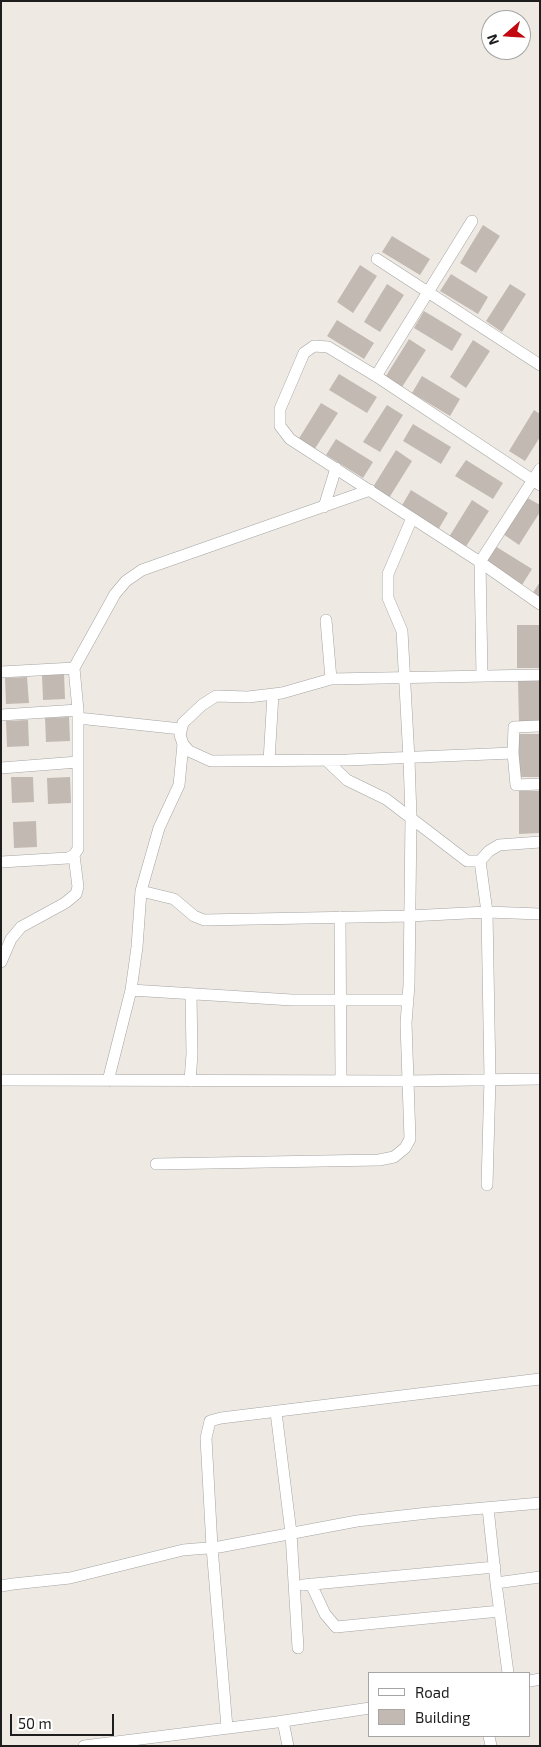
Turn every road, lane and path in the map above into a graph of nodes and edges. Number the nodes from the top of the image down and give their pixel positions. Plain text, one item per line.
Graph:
1 (472, 221) dead end
2 (377, 259) dead end
3 (428, 293) junction
4 (540, 365) edge
5 (376, 376) junction
6 (336, 468) junction
7 (540, 469) edge
8 (536, 482) edge
9 (370, 490) junction
10 (324, 507) junction
11 (412, 518) junction
12 (480, 562) junction
13 (540, 604) edge
14 (326, 620) dead end
15 (74, 668) junction
16 (1, 672) edge
17 (540, 675) edge
18 (482, 676) junction
19 (404, 678) junction
20 (331, 679) junction
21 (273, 694) junction
22 (78, 714) junction
23 (1, 715) edge
24 (540, 726) edge
25 (181, 729) junction
26 (182, 744) junction
27 (514, 753) junction
28 (409, 759) junction
29 (270, 761) junction
30 (327, 761) junction
31 (78, 762) junction
32 (1, 768) edge
33 (540, 784) edge
34 (411, 817) junction
35 (540, 842) edge
36 (74, 855) junction
37 (480, 861) junction
38 (1, 862) edge
39 (140, 891) junction
40 (487, 912) junction
41 (540, 914) edge
42 (409, 916) junction
43 (340, 918) junction
44 (1, 962) edge
45 (131, 990) junction
46 (191, 994) junction
47 (341, 1000) junction
48 (408, 1000) junction
49 (490, 1079) junction
50 (540, 1079) edge
51 (1, 1080) edge
52 (108, 1080) junction
53 (190, 1081) junction
54 (341, 1081) junction
55 (408, 1081) junction
56 (156, 1164) dead end
57 (487, 1185) dead end
58 (540, 1378) edge
59 (276, 1412) junction
60 (540, 1504) edge
61 (488, 1508) junction
62 (291, 1533) junction
63 (212, 1548) junction
64 (495, 1567) junction
65 (540, 1577) edge
66 (496, 1583) junction
67 (311, 1584) junction
68 (1, 1586) edge
69 (294, 1586) junction
70 (500, 1611) junction
71 (298, 1648) dead end
72 (508, 1672) edge
73 (368, 1708) edge
74 (283, 1721) junction
75 (227, 1728) junction
76 (150, 1741) edge
77 (84, 1746) edge
78 (288, 1746) edge

1 - 3 street
2 - 3 street
3 - 4 street
3 - 5 street
5 - 6 street
5 - 8 street
6 - 9 street
6 - 10 street
7 - 8 street
8 - 12 street
9 - 10 street
9 - 11 street
10 - 15 street
11 - 12 street
11 - 19 street
12 - 13 street
12 - 18 street
14 - 20 street
15 - 16 street
15 - 22 street
17 - 18 street
18 - 19 street
19 - 20 street
19 - 28 street
20 - 21 street
21 - 25 street
21 - 29 street
22 - 23 street
22 - 25 street
22 - 31 street
24 - 27 street
25 - 26 street
26 - 29 street
26 - 39 street
27 - 28 street
27 - 33 street
28 - 30 street
28 - 34 street
29 - 30 street
30 - 34 street
31 - 32 street
31 - 36 street
34 - 37 street
34 - 42 street
35 - 37 street
36 - 38 street
36 - 44 street
37 - 40 street
39 - 43 street
39 - 45 street
40 - 41 street
40 - 42 street
40 - 49 street
42 - 43 street
42 - 48 street
43 - 47 street
45 - 46 street
45 - 52 street
46 - 47 street
46 - 53 street
47 - 48 street
47 - 54 street
48 - 55 street
49 - 50 street
49 - 55 street
49 - 57 street
51 - 52 street
52 - 53 street
53 - 54 street
54 - 55 street
55 - 56 street
58 - 59 street
59 - 62 street
59 - 63 street
60 - 61 street
61 - 62 street
61 - 64 street
62 - 63 street
62 - 69 street
63 - 68 street
63 - 75 street
64 - 66 street
64 - 67 street
65 - 66 street
66 - 70 street
67 - 69 street
67 - 70 street
69 - 71 street
70 - 72 street
73 - 74 street
74 - 75 street
74 - 78 street
75 - 76 street
76 - 77 street

